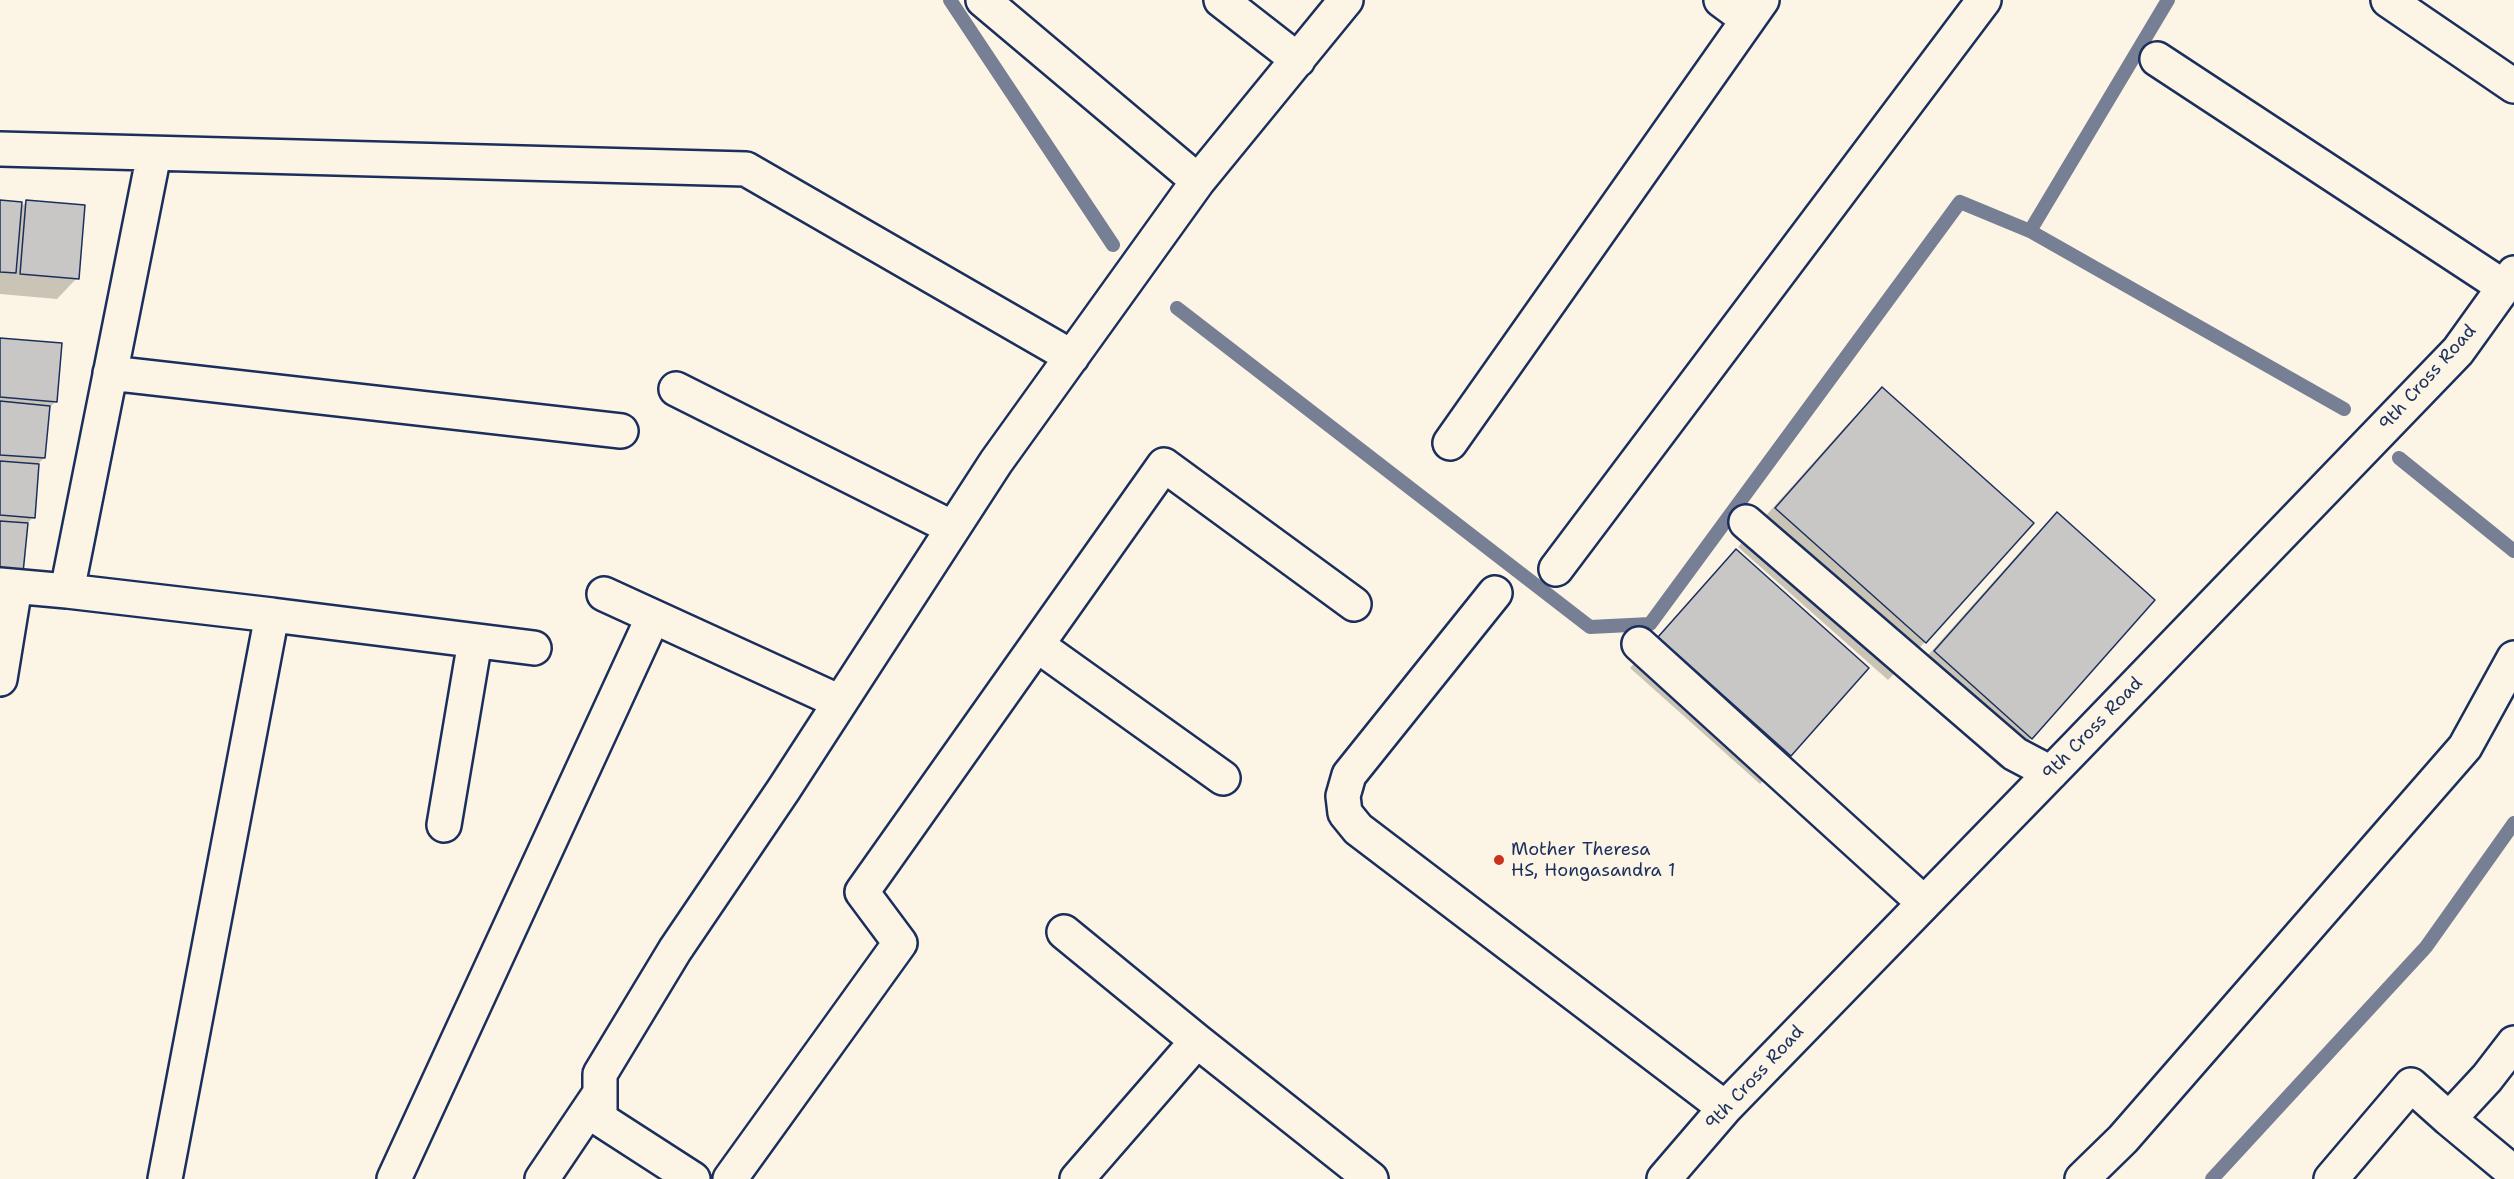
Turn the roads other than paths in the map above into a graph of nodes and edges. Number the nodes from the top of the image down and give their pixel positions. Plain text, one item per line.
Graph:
1 (983, 0) edge
2 (1221, 0) edge
3 (1346, 0) edge
4 (1721, 0) edge
5 (1984, 0) edge
6 (2388, 0) edge
7 (1755, 10) edge
8 (2157, 59) dead end
9 (1298, 60) junction
10 (2514, 86) edge
11 (0, 149) edge
12 (154, 154) junction
13 (1198, 181) junction
14 (2509, 280) edge
15 (1072, 357) junction
16 (110, 373) junction
17 (676, 389) dead end
18 (621, 430) dead end
19 (1450, 443) dead end
20 (1746, 522) dead end
21 (953, 528) junction
22 (1556, 569) dead end
23 (8, 586) edge
24 (67, 591) junction
25 (1495, 593) dead end
26 (604, 594) dead end
27 (1354, 604) dead end
28 (272, 615) junction
29 (653, 617) junction
30 (475, 641) junction
31 (1639, 644) dead end
32 (1037, 645) junction
33 (534, 648) dead end
34 (2514, 658) edge
35 (0, 679) edge
36 (840, 702) junction
37 (2051, 773) junction
38 (1223, 778) dead end
39 (444, 825) dead end
40 (1923, 902) junction
41 (1064, 932) dead end
42 (1197, 1041) junction
43 (2514, 1043) edge
44 (600, 1093) junction
45 (1725, 1108) junction
46 (2449, 1119) junction
47 (2514, 1173) edge
48 (165, 1179) edge
49 (394, 1179) edge
50 (542, 1179) edge
51 (693, 1179) edge
52 (730, 1179) edge
53 (1077, 1179) edge
54 (1371, 1179) edge
55 (1664, 1179) edge
56 (2082, 1179) edge
57 (2331, 1179) edge

1 - 13 street
2 - 9 street
3 - 9 street
4 - 7 street
5 - 22 street
6 - 10 street
7 - 19 street
8 - 14 street
9 - 13 street
11 - 12 street
12 - 15 street
12 - 16 street
13 - 15 street
14 - 37 street, 9th Cross Road
15 - 21 street
16 - 18 street
16 - 24 street
17 - 21 street
20 - 37 street
21 - 36 street
23 - 24 street
23 - 35 street
24 - 28 street
25 - 45 street
26 - 29 street
27 - 32 street
28 - 30 street
28 - 48 street
29 - 36 street
29 - 49 street
30 - 33 street
30 - 39 street
31 - 40 street
32 - 38 street
32 - 52 street
34 - 56 street
36 - 44 street
37 - 40 street, 9th Cross Road
40 - 45 street, 9th Cross Road
41 - 42 street
42 - 53 street
42 - 54 street
43 - 46 street
44 - 50 street
44 - 51 street
45 - 55 street, 9th Cross Road
46 - 47 street
46 - 57 street

